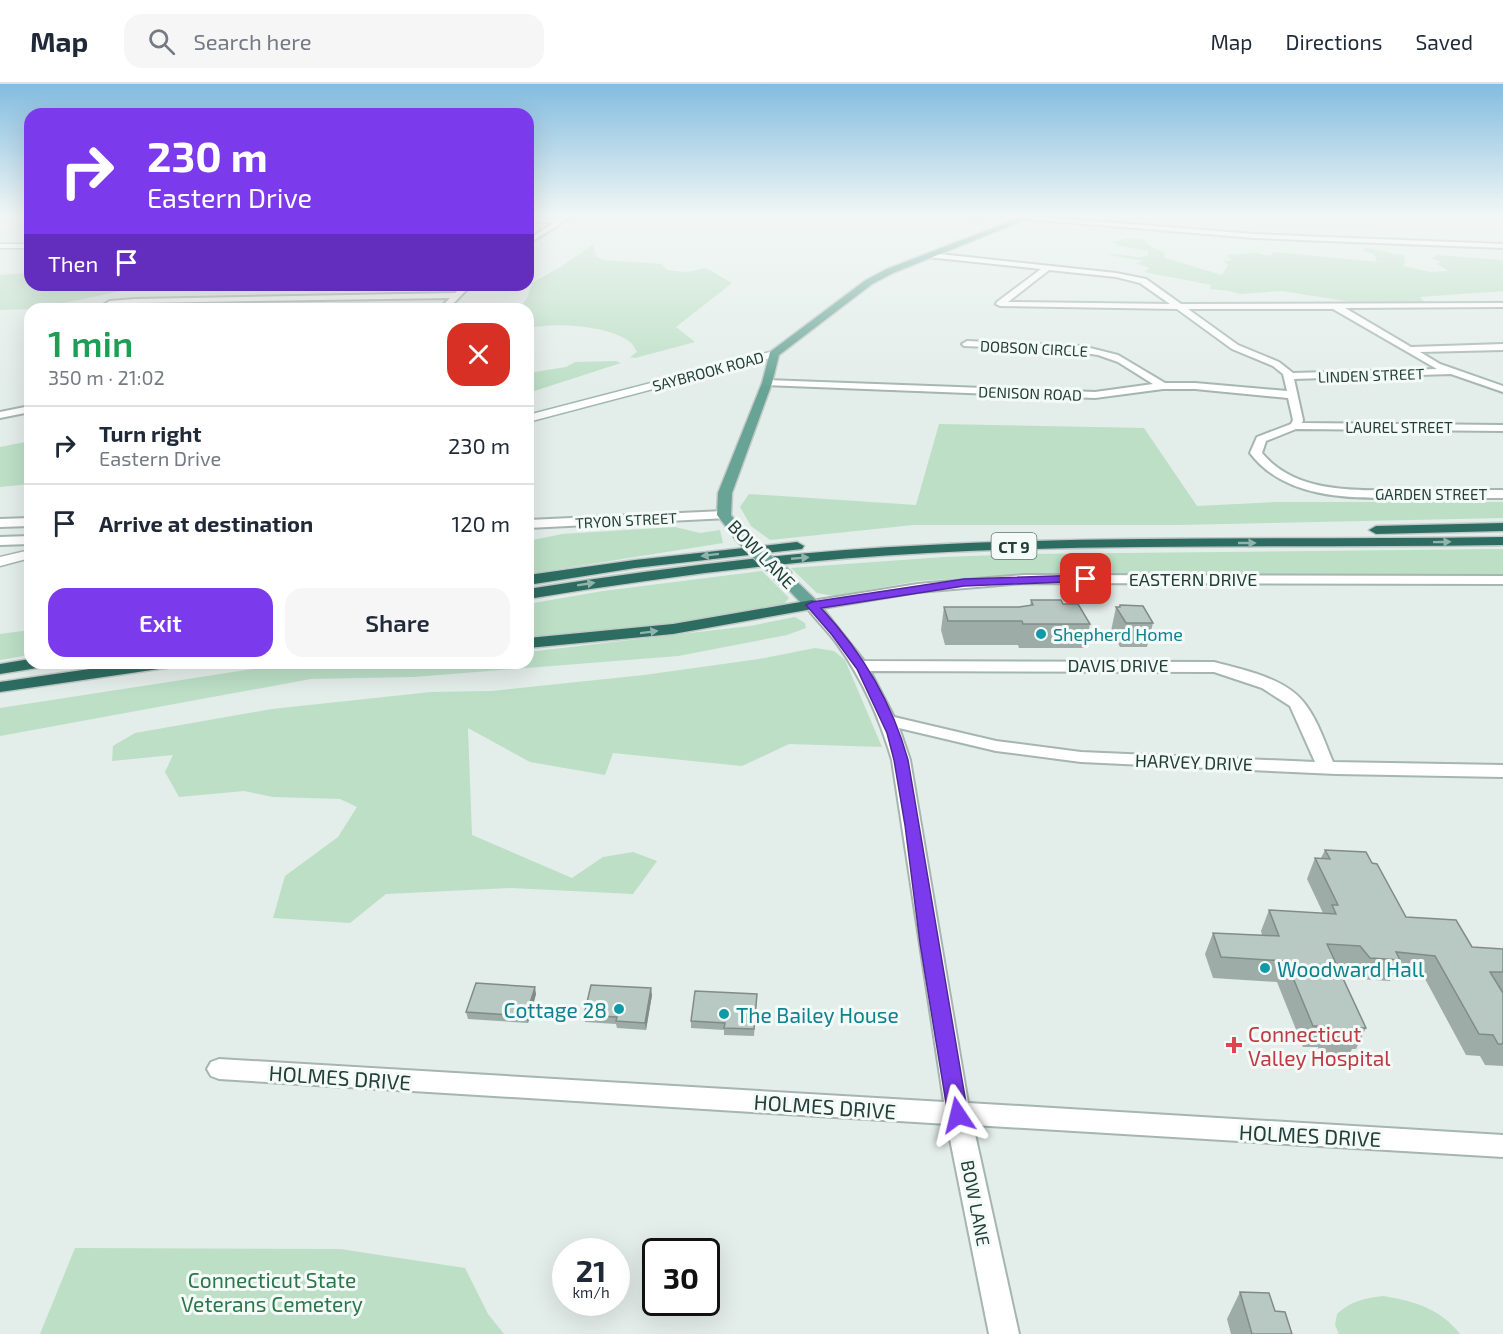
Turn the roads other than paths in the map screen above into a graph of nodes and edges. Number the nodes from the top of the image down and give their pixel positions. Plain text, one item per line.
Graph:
1 (886, 273) edge
2 (1040, 273) edge
3 (1100, 273) edge
4 (462, 291) edge
5 (458, 295) junction
6 (113, 303) edge
7 (449, 303) edge
8 (1503, 305) edge
9 (1335, 306) junction
10 (1181, 307) junction
11 (968, 344) dead end
12 (1503, 347) edge
13 (1411, 350) junction
14 (774, 354) junction
15 (1452, 371) junction
16 (1290, 376) junction
17 (767, 383) junction
18 (1163, 386) junction
19 (1503, 389) edge
20 (1292, 395) junction
21 (24, 410) edge
22 (0, 415) edge
23 (534, 417) edge
24 (1295, 426) junction
25 (1503, 428) edge
26 (1503, 494) edge
27 (724, 515) junction
28 (24, 522) edge
29 (0, 524) edge
30 (534, 524) edge
31 (1503, 527) edge
32 (24, 540) edge
33 (1503, 540) edge
34 (0, 541) edge
35 (24, 556) edge
36 (0, 562) edge
37 (534, 579) edge
38 (1503, 580) edge
39 (534, 593) edge
40 (812, 605) junction
41 (534, 642) edge
42 (24, 665) edge
43 (861, 666) junction
44 (0, 669) edge
45 (89, 669) edge
46 (121, 669) edge
47 (0, 685) edge
48 (889, 722) junction
49 (1326, 767) junction
50 (1503, 771) edge
51 (219, 1069) dead end
52 (958, 1115) junction
53 (1503, 1146) edge
54 (1004, 1334) edge

1 - 14 main road, SAYBROOK ROAD
2 - 10 street
3 - 10 street
4 - 5 street
5 - 6 street
5 - 7 street
8 - 9 street
9 - 10 street
9 - 13 street
10 - 16 street
11 - 18 street, DOBSON CIRCLE
12 - 13 street
13 - 15 street
14 - 17 main road, BOW LANE
14 - 23 main road, SAYBROOK ROAD
15 - 16 street, LINDEN STREET
15 - 19 street
16 - 20 street
17 - 18 street, DENISON ROAD
17 - 27 main road, BOW LANE
18 - 20 street, DENISON ROAD
20 - 24 street
21 - 22 street
24 - 25 street, LAUREL STREET
24 - 26 street, GARDEN STREET
27 - 30 street, TRYON STREET
27 - 40 main road, BOW LANE, bridge
28 - 29 street
31 -> 37 highway, CT 9
32 - 34 street
39 -> 33 highway, CT 9
35 - 36 main road
38 - 40 street, EASTERN DRIVE
41 -> 40 highway
40 - 43 street, BOW LANE
42 - 44 highway
43 - 48 street, BOW LANE
43 - 49 street, DAVIS DRIVE
45 - 47 highway
46 - 47 highway
48 - 49 street, HARVEY DRIVE
48 - 52 street, BOW LANE
49 - 50 street, HARVEY DRIVE
51 - 52 street, HOLMES DRIVE
52 - 53 street, HOLMES DRIVE
52 - 54 street, BOW LANE

